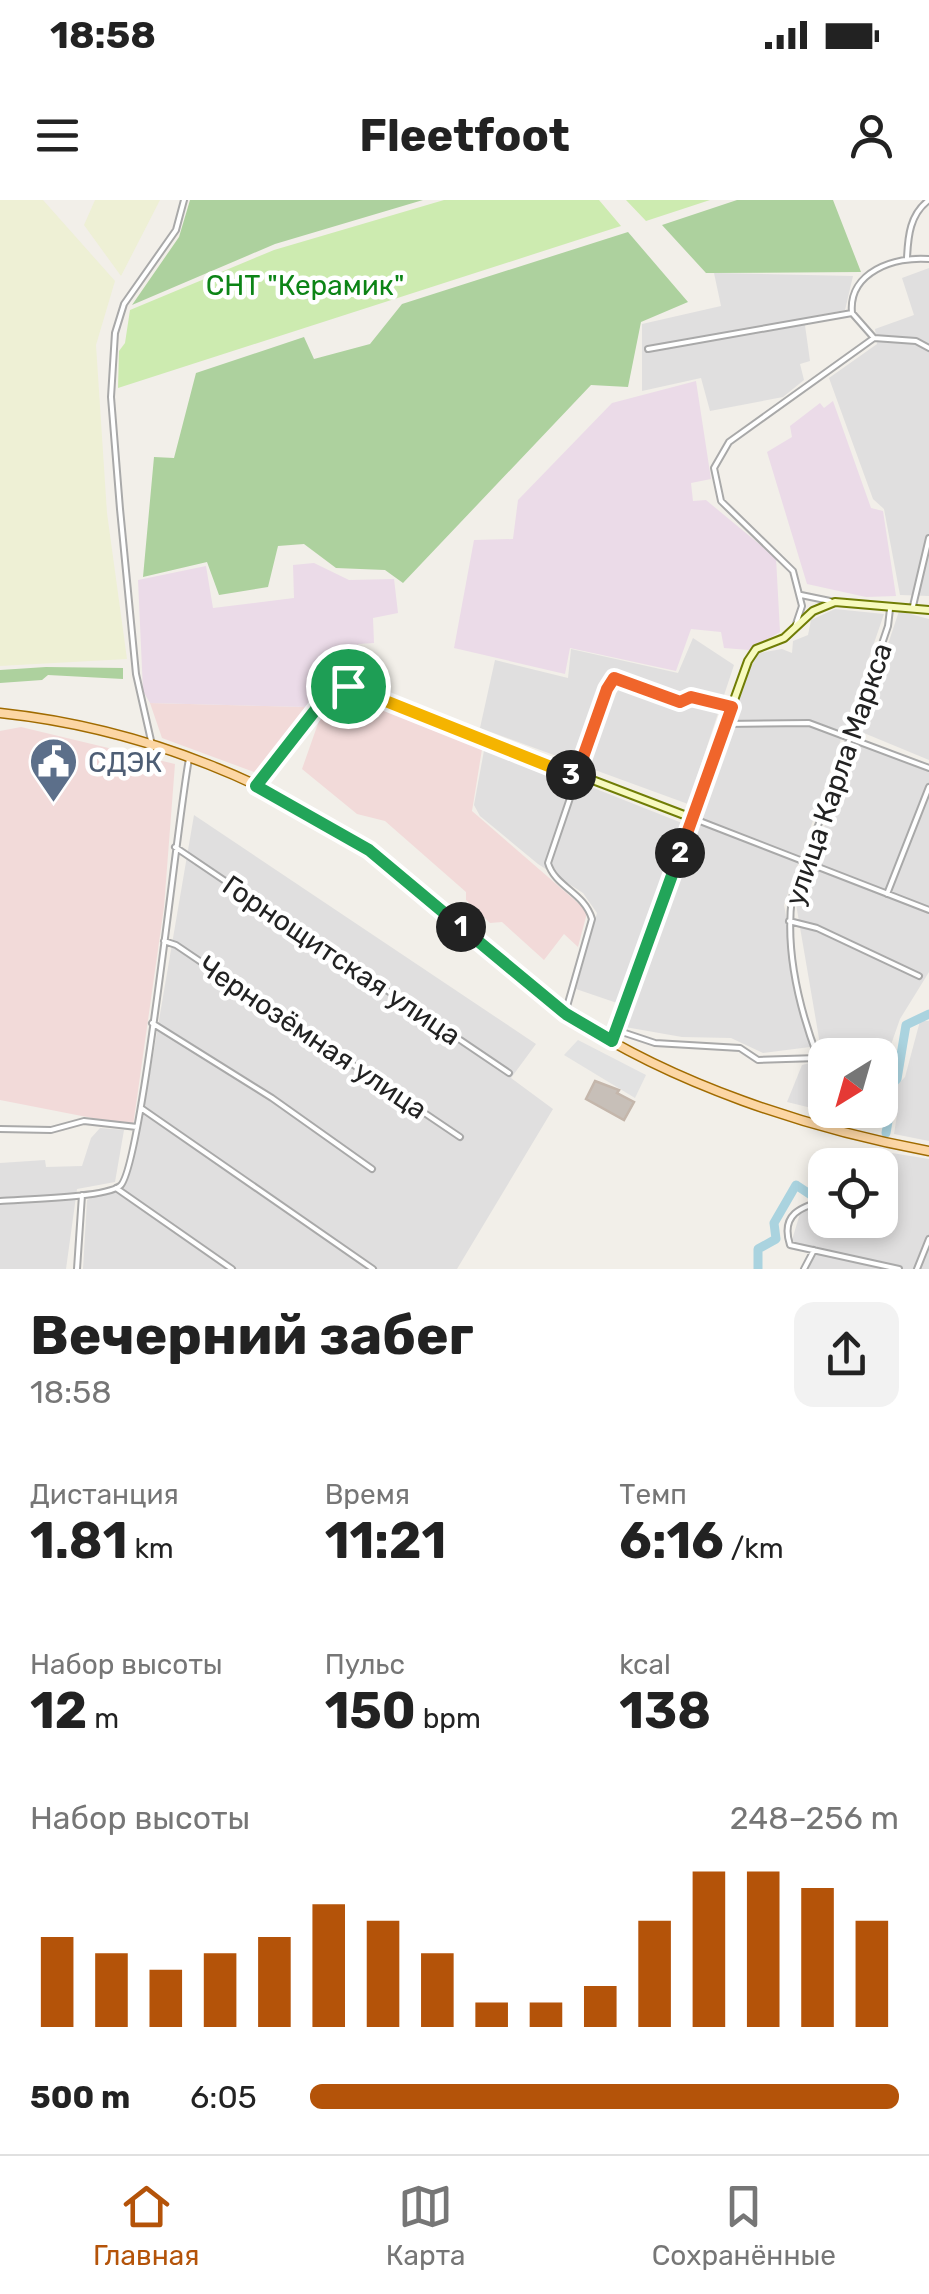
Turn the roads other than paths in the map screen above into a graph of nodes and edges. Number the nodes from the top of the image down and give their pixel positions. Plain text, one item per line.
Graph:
1 (184, 200) edge
2 (929, 200) edge
3 (907, 258) junction
4 (929, 259) edge
5 (852, 314) junction
6 (874, 338) junction
7 (929, 348) edge
8 (648, 349) dead end
9 (929, 538) edge
10 (799, 594) junction
11 (835, 602) junction
12 (890, 606) junction
13 (913, 607) junction
14 (929, 610) edge
15 (795, 626) junction
16 (732, 707) junction
17 (0, 713) edge
18 (725, 724) junction
19 (850, 738) junction
20 (152, 744) junction
21 (190, 757) junction
22 (929, 768) edge
23 (576, 777) junction
24 (256, 786) junction
25 (929, 787) edge
26 (692, 818) junction
27 (175, 847) junction
28 (802, 863) junction
29 (886, 895) junction
30 (929, 910) edge
31 (789, 922) junction
32 (164, 941) junction
33 (920, 976) dead end
34 (566, 1014) junction
35 (152, 1023) junction
36 (616, 1030) junction
37 (812, 1038) edge
38 (612, 1041) junction
39 (808, 1058) edge
40 (509, 1073) dead end
41 (141, 1108) junction
42 (137, 1127) junction
43 (0, 1129) edge
44 (460, 1138) dead end
45 (929, 1152) edge
46 (372, 1169) dead end
47 (116, 1188) junction
48 (82, 1195) junction
49 (0, 1201) edge
50 (808, 1202) edge
51 (929, 1240) edge
52 (814, 1250) junction
53 (364, 1266) edge
54 (76, 1269) edge
55 (232, 1269) edge
56 (373, 1269) edge
57 (804, 1269) edge
58 (899, 1269) edge
59 (917, 1269) edge

1 - 20 street
2 - 3 street
3 - 4 street
3 - 5 street
5 - 6 street
5 - 8 street
6 - 7 street
6 - 10 street
9 - 13 street
10 - 11 street
10 - 15 street
11 - 12 street
11 - 15 street
12 - 13 street
12 - 19 street, улица Карла Маркса
13 - 14 street
15 - 16 street
16 - 18 street
16 - 23 street
17 - 20 main road
18 - 19 street
18 - 26 street
19 - 22 street
19 - 28 street, улица Карла Маркса
20 - 21 main road
21 - 24 main road
21 - 27 street
23 - 24 street
23 - 26 street
23 - 34 street
24 - 34 main road
25 - 29 street
26 - 28 street
26 - 36 street
27 - 32 street
27 - 40 street, Горнощитская улица
28 - 29 street
28 - 31 street, улица Карла Маркса
29 - 30 street
31 - 33 street
31 - 37 street, улица Карла Маркса
32 - 35 street
32 - 44 street, Чернозёмная улица
34 - 38 main road
35 - 41 street
35 - 46 street
36 - 38 street
36 - 39 street
38 - 45 main road
41 - 42 street
41 - 53 street
42 - 43 street
42 - 47 street
47 - 48 street
47 - 55 street
48 - 49 street
48 - 54 street
50 - 52 street
51 - 59 street
52 - 57 street
52 - 58 street
53 - 56 street

